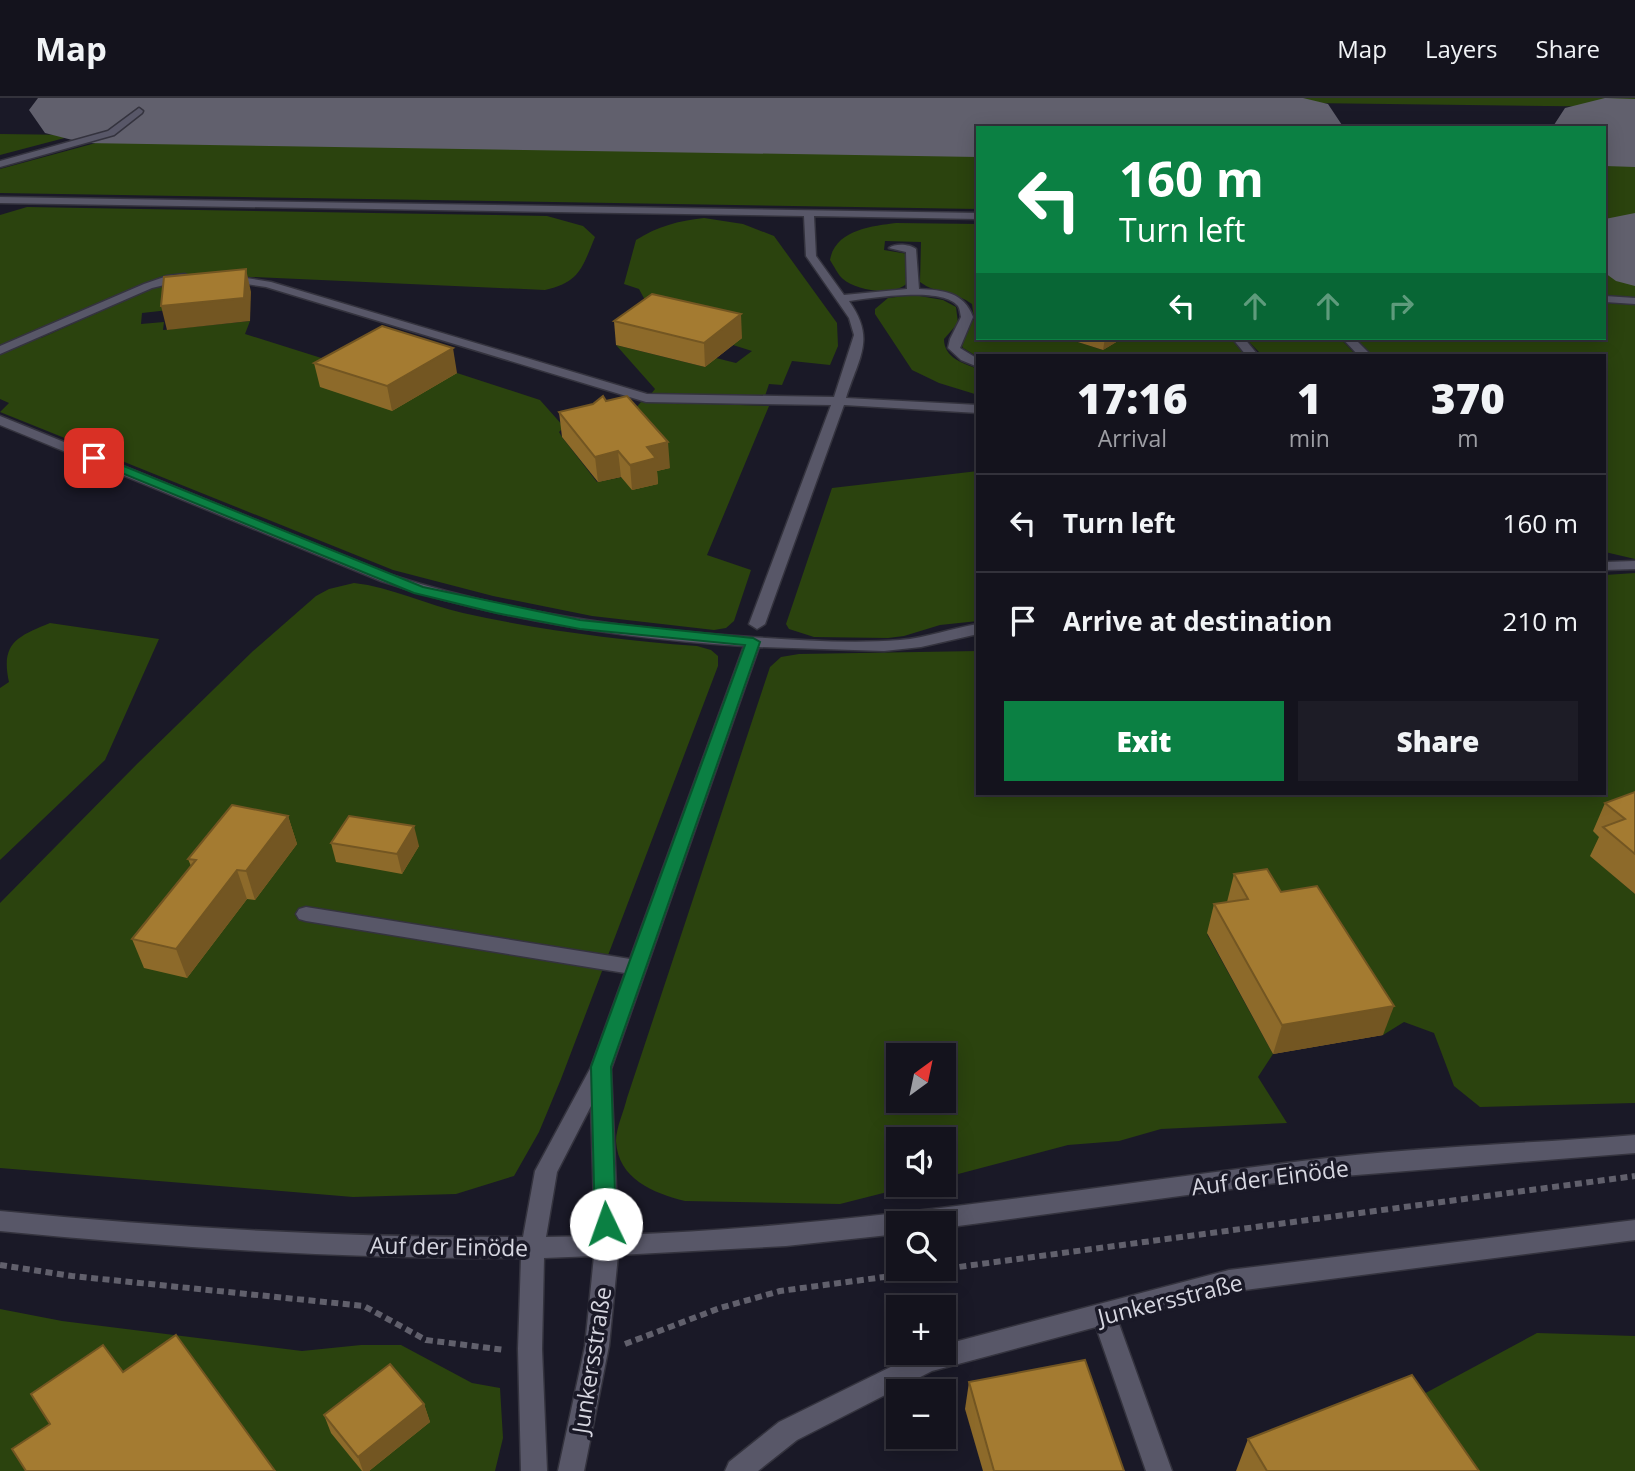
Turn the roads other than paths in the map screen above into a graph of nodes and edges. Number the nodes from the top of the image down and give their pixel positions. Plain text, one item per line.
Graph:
1 (139, 111) dead end
2 (0, 164) edge
3 (0, 200) edge
4 (809, 214) junction
5 (976, 216) edge
6 (894, 248) dead end
7 (914, 291) junction
8 (841, 299) junction
9 (1606, 299) edge
10 (1635, 301) edge
11 (1240, 340) edge
12 (1350, 340) edge
13 (0, 350) edge
14 (1251, 354) edge
15 (1364, 354) edge
16 (976, 362) edge
17 (839, 401) junction
18 (976, 409) edge
19 (0, 420) edge
20 (1635, 565) edge
21 (1606, 566) edge
22 (976, 629) edge
23 (755, 633) junction
24 (306, 914) dead end
25 (635, 967) junction
26 (601, 1067) junction
27 (1635, 1144) edge
28 (956, 1216) edge
29 (0, 1221) edge
30 (886, 1225) edge
31 (1635, 1230) edge
32 (533, 1247) junction
33 (607, 1248) junction
34 (1103, 1314) junction
35 (534, 1471) edge
36 (571, 1471) edge
37 (738, 1471) edge
38 (1159, 1471) edge

1 - 2 street
3 - 4 street
4 - 5 street
4 - 8 street
6 - 7 street
7 - 8 street
7 - 16 street
8 - 17 street
9 - 10 street
11 - 14 street
12 - 15 street
13 - 17 street
17 - 18 street
17 - 23 street
19 - 23 street
20 - 21 street
22 - 23 street
23 - 25 street
24 - 25 street
25 - 26 street
26 - 32 street
26 - 33 street, Junkersstraße
27 - 28 street, Auf der Einöde
29 - 32 street, Auf der Einöde
30 - 33 street, Auf der Einöde
31 - 34 street, Junkersstraße
32 - 33 street, Auf der Einöde
32 - 35 street
33 - 36 street, Junkersstraße
34 - 37 street, Junkersstraße
34 - 38 street

